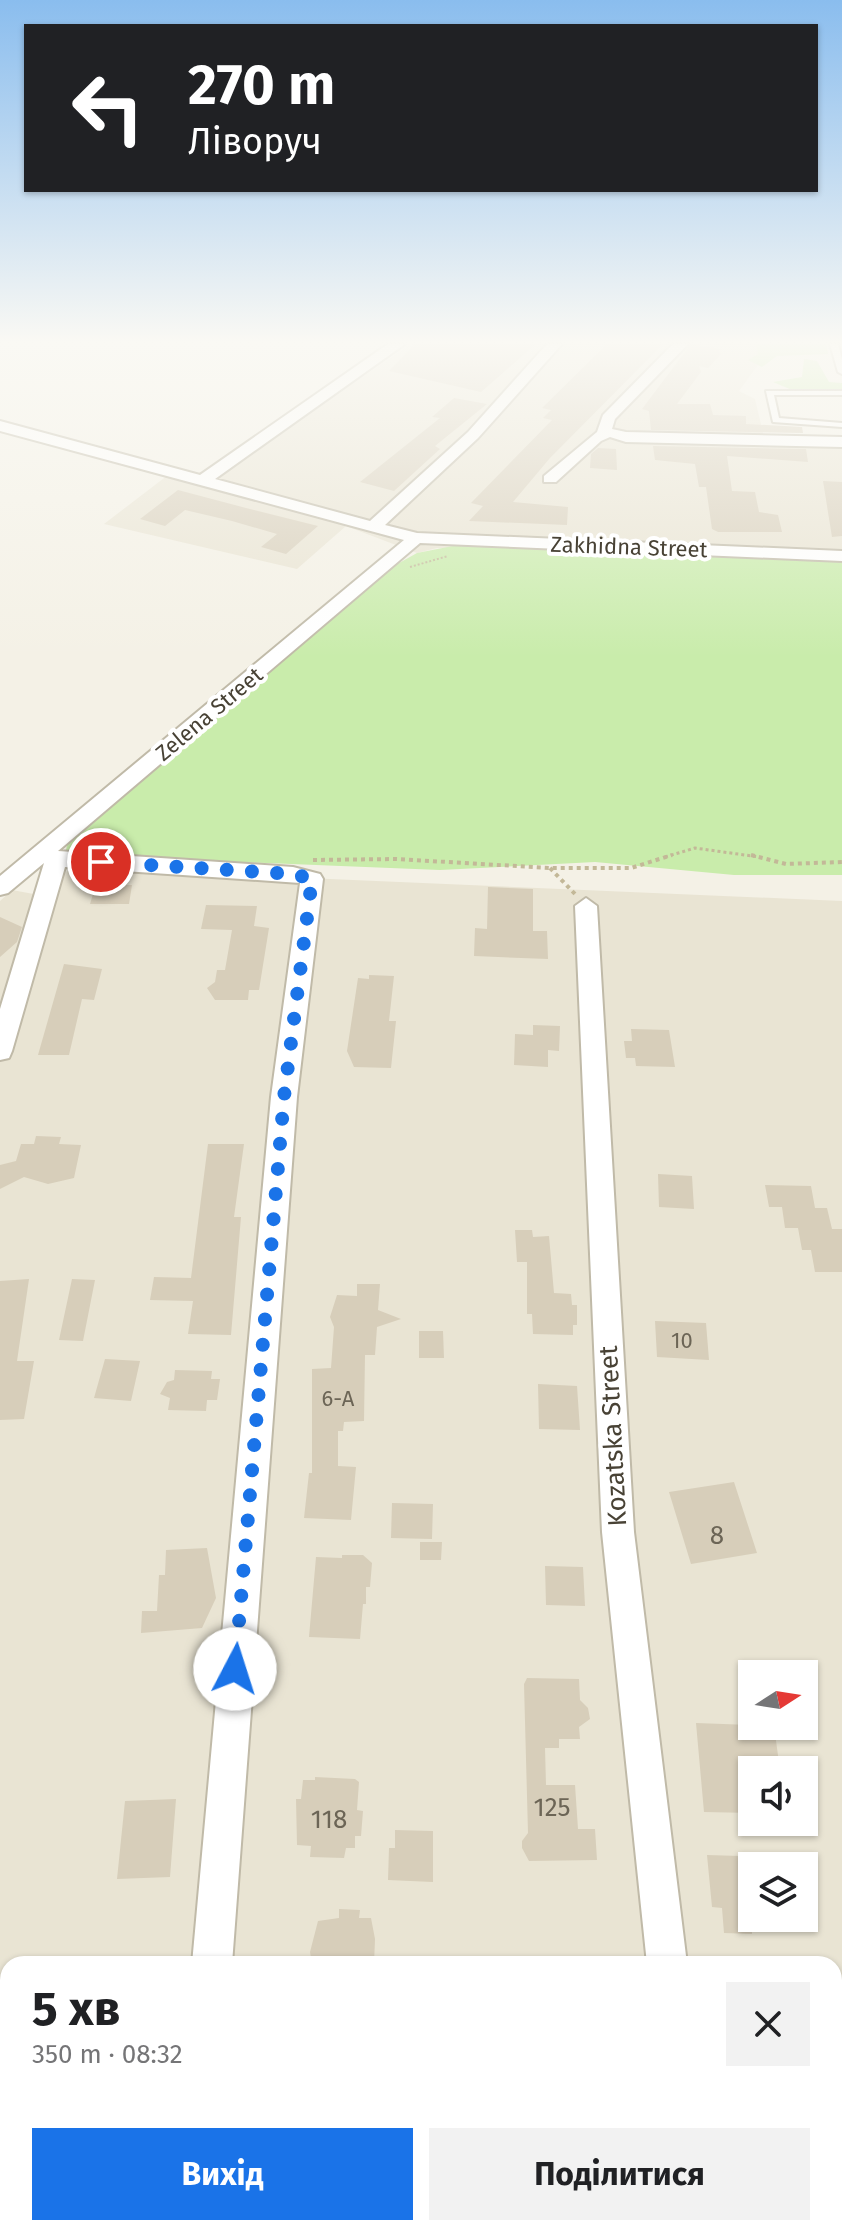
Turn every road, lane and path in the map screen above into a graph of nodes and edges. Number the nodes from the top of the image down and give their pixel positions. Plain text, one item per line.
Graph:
1 (84, 448) edge
2 (248, 448) edge
3 (459, 448) edge
4 (584, 448) edge
5 (550, 479) dead end
6 (203, 480) junction
7 (372, 528) junction
8 (416, 538) junction
9 (454, 554) dead end
10 (842, 556) edge
11 (369, 581) junction
12 (49, 856) junction
13 (842, 862) edge
14 (550, 868) junction
15 (302, 877) junction
16 (0, 888) edge
17 (586, 906) joint
18 (0, 1051) edge
19 (213, 1956) edge
20 (666, 1956) edge

1 - 6 street, Zakhidna Street
2 - 6 street
3 - 7 street
4 - 5 street
6 - 7 street, Zakhidna Street
7 - 8 street, Zakhidna Street
8 - 10 street, Zakhidna Street
8 - 11 street, Zelena Street
9 - 11 path
11 - 12 street, Zelena Street
12 - 15 street
12 - 16 street, Zelena Street
12 - 18 street
13 - 14 path
14 - 15 path
14 - 17 path
15 - 19 street
17 - 20 street, Kozatska Street

